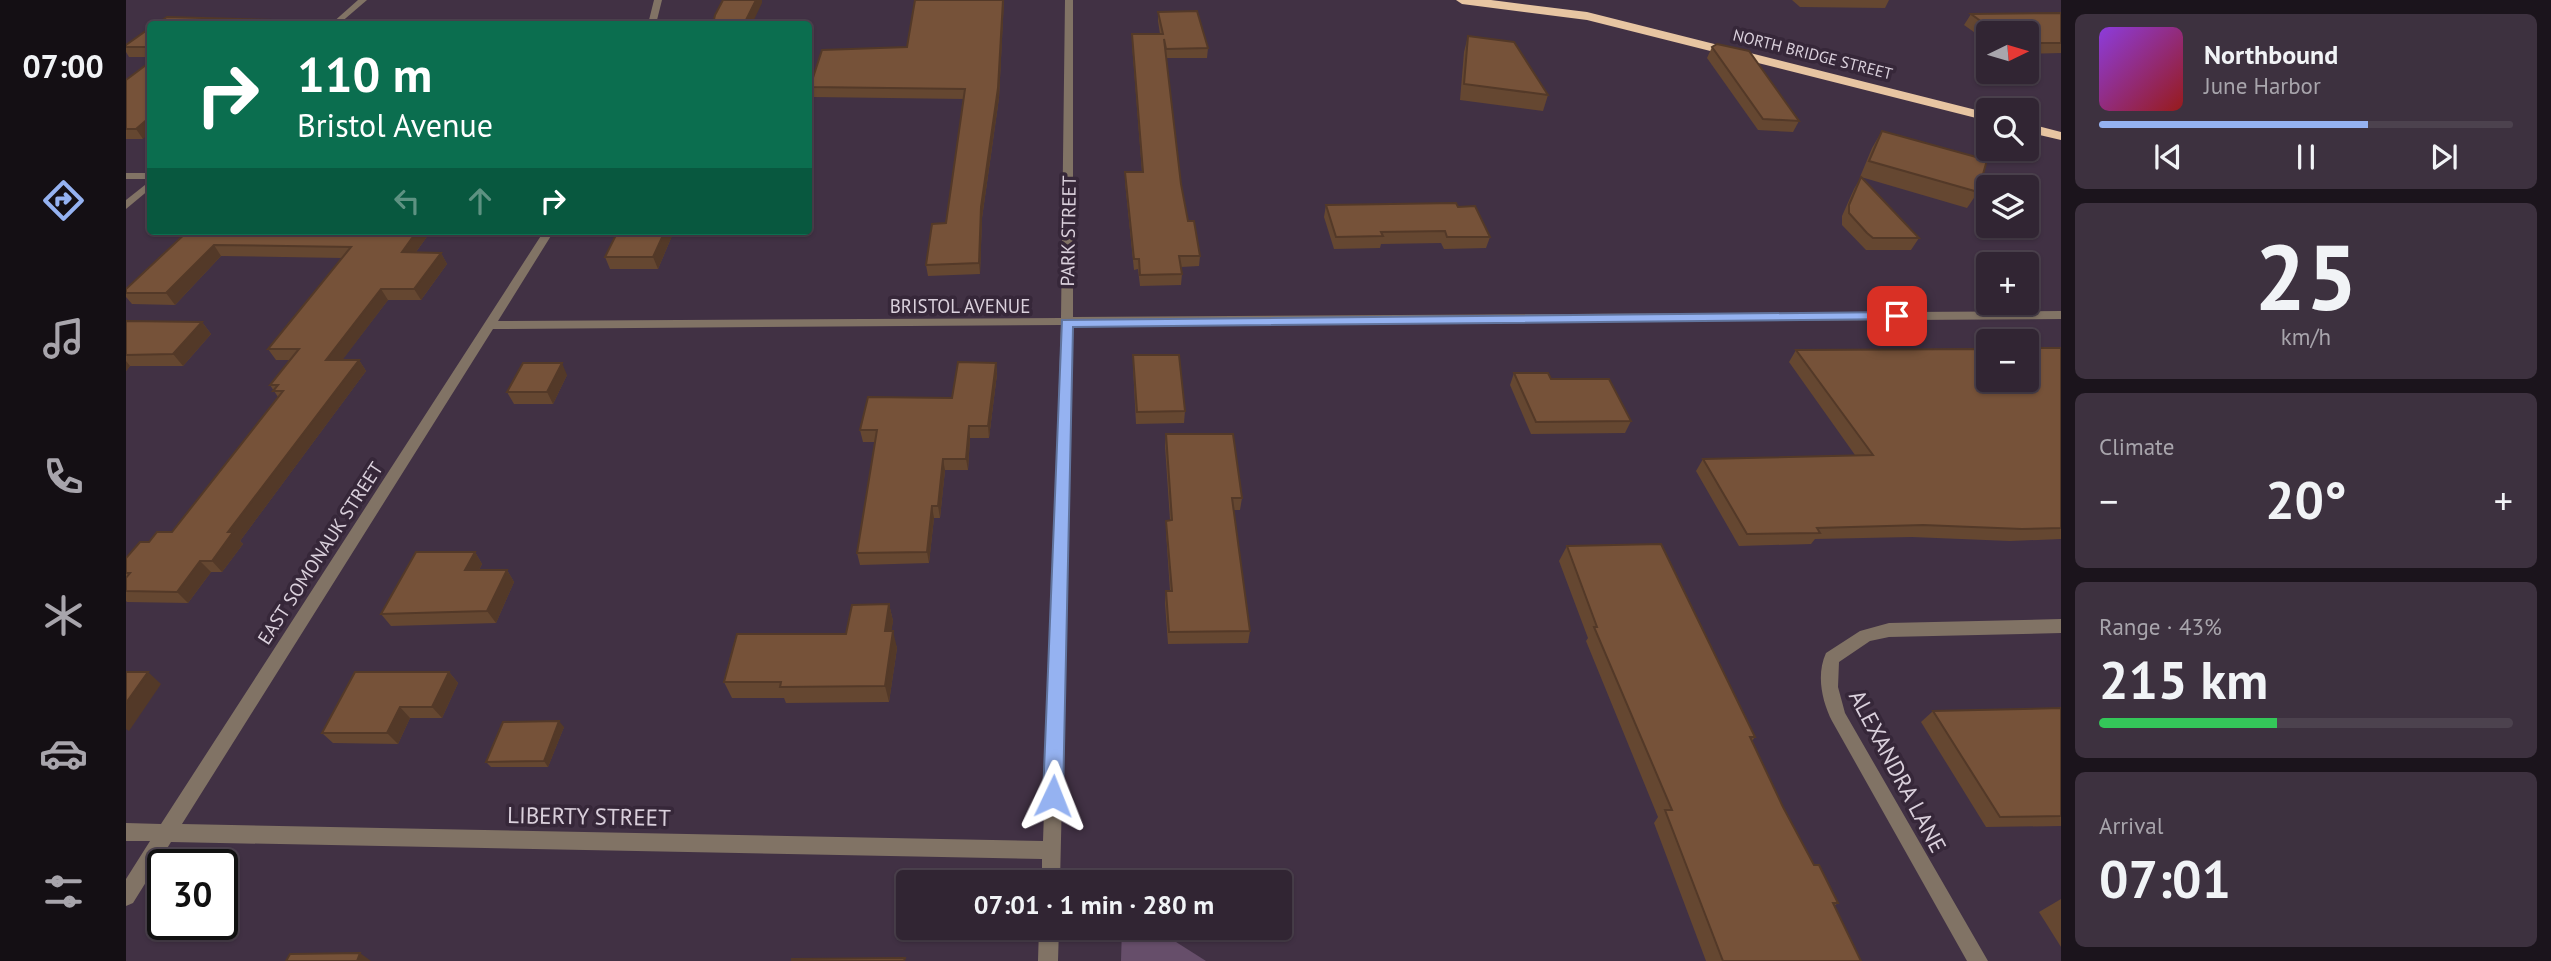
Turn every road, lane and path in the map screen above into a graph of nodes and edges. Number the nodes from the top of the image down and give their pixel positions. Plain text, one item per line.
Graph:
1 (363, 0) edge
2 (658, 0) edge
3 (1069, 0) edge
4 (1462, 0) edge
5 (1509, 2) edge
6 (338, 21) edge
7 (653, 21) edge
8 (1976, 114) edge
9 (2039, 130) edge
10 (2061, 136) edge
11 (126, 176) edge
12 (147, 176) edge
13 (147, 187) edge
14 (126, 206) edge
15 (546, 235) edge
16 (2061, 315) edge
17 (1066, 323) junction
18 (489, 325) junction
19 (2061, 626) edge
20 (126, 832) edge
21 (164, 832) junction
22 (1052, 850) junction
23 (1051, 870) edge
24 (126, 896) edge
25 (1049, 940) edge
26 (1048, 961) edge
27 (1978, 961) edge

1 - 6 street
2 - 7 street
3 - 17 street, PARK STREET
4 - 5 highway, NORTH BRIDGE STREET
5 - 8 highway, NORTH BRIDGE STREET
9 - 10 highway
11 - 12 street
13 - 14 street
15 - 18 street, EAST SOMONAUK STREET
16 - 17 street, BRISTOL AVENUE
17 - 18 street, BRISTOL AVENUE
17 - 22 street, PARK STREET
18 - 21 street, EAST SOMONAUK STREET
19 - 27 street, ALEXANDRA LANE
20 - 21 street, LIBERTY STREET
21 - 22 street, LIBERTY STREET
21 - 24 street, EAST SOMONAUK STREET
22 - 23 street, PARK STREET
25 - 26 street

